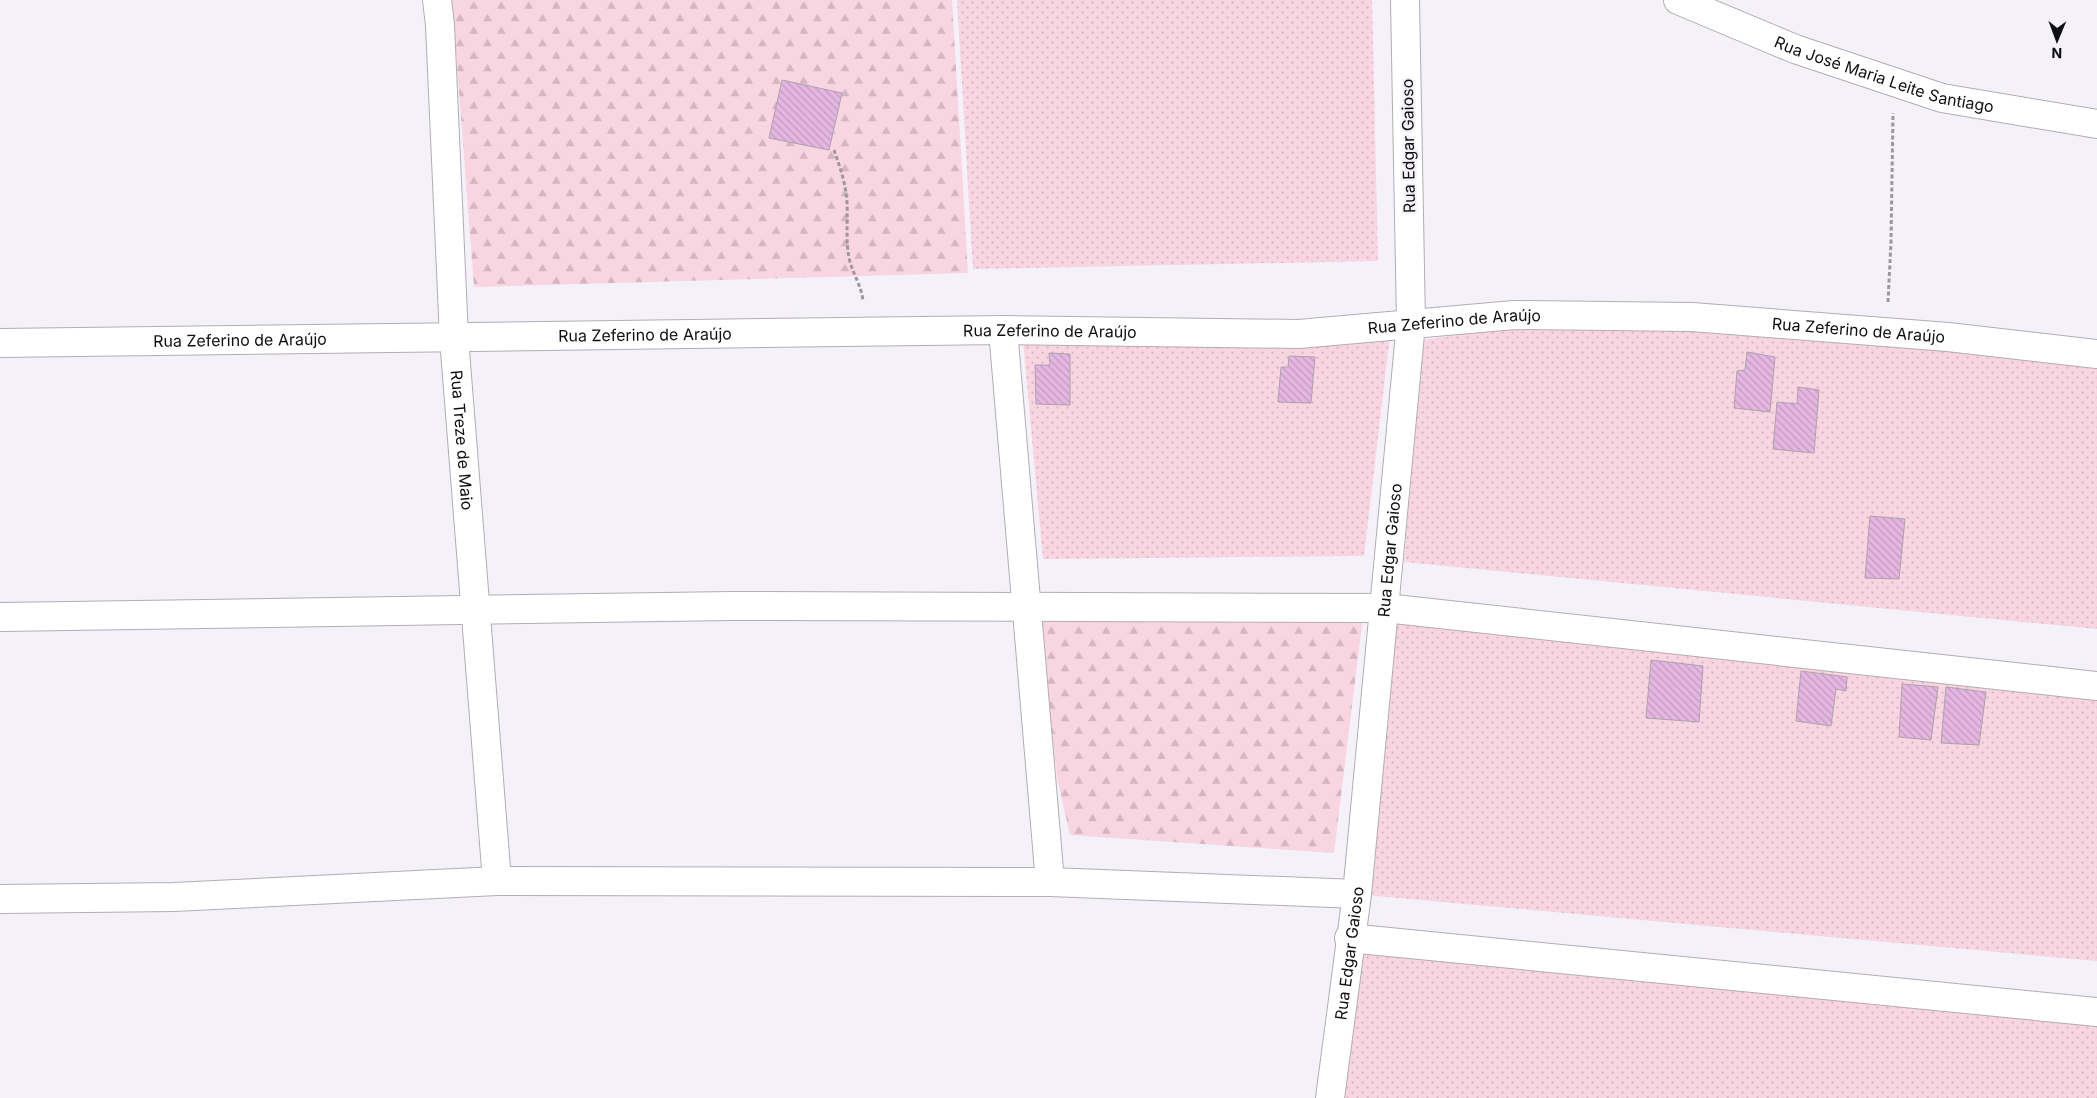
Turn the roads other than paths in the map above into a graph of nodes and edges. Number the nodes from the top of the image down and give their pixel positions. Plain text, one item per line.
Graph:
1 (438, 0) edge
2 (1404, 0) edge
3 (1678, 0) edge
4 (2097, 124) edge
5 (1411, 323) junction
6 (1003, 330) junction
7 (454, 338) junction
8 (0, 343) edge
9 (2097, 354) edge
10 (1026, 608) junction
11 (1385, 608) junction
12 (475, 610) junction
13 (0, 617) edge
14 (2097, 686) edge
15 (497, 881) junction
16 (1050, 882) junction
17 (1357, 894) junction
18 (0, 899) edge
19 (1350, 938) junction
20 (2097, 1012) edge
21 (1330, 1098) edge

1 - 7 street, Rua Treze de Maio
2 - 5 street, Rua Edgar Gaioso
3 - 4 street, Rua José Maria Leite Santiago
5 - 6 street, Rua Zeferino de Araújo
5 - 9 street, Rua Zeferino de Araújo
5 - 11 street, Rua Edgar Gaioso
6 - 7 street, Rua Zeferino de Araújo
6 - 10 street
7 - 8 street, Rua Zeferino de Araújo
7 - 12 street, Rua Treze de Maio
10 - 11 street
10 - 12 street
10 - 16 street
11 - 14 street
11 - 17 street, Rua Edgar Gaioso
12 - 13 street
12 - 15 street, Rua Treze de Maio
15 - 16 street
15 - 18 street
16 - 17 street
17 - 19 street, Rua Edgar Gaioso
19 - 20 street
19 - 21 street, Rua Edgar Gaioso

